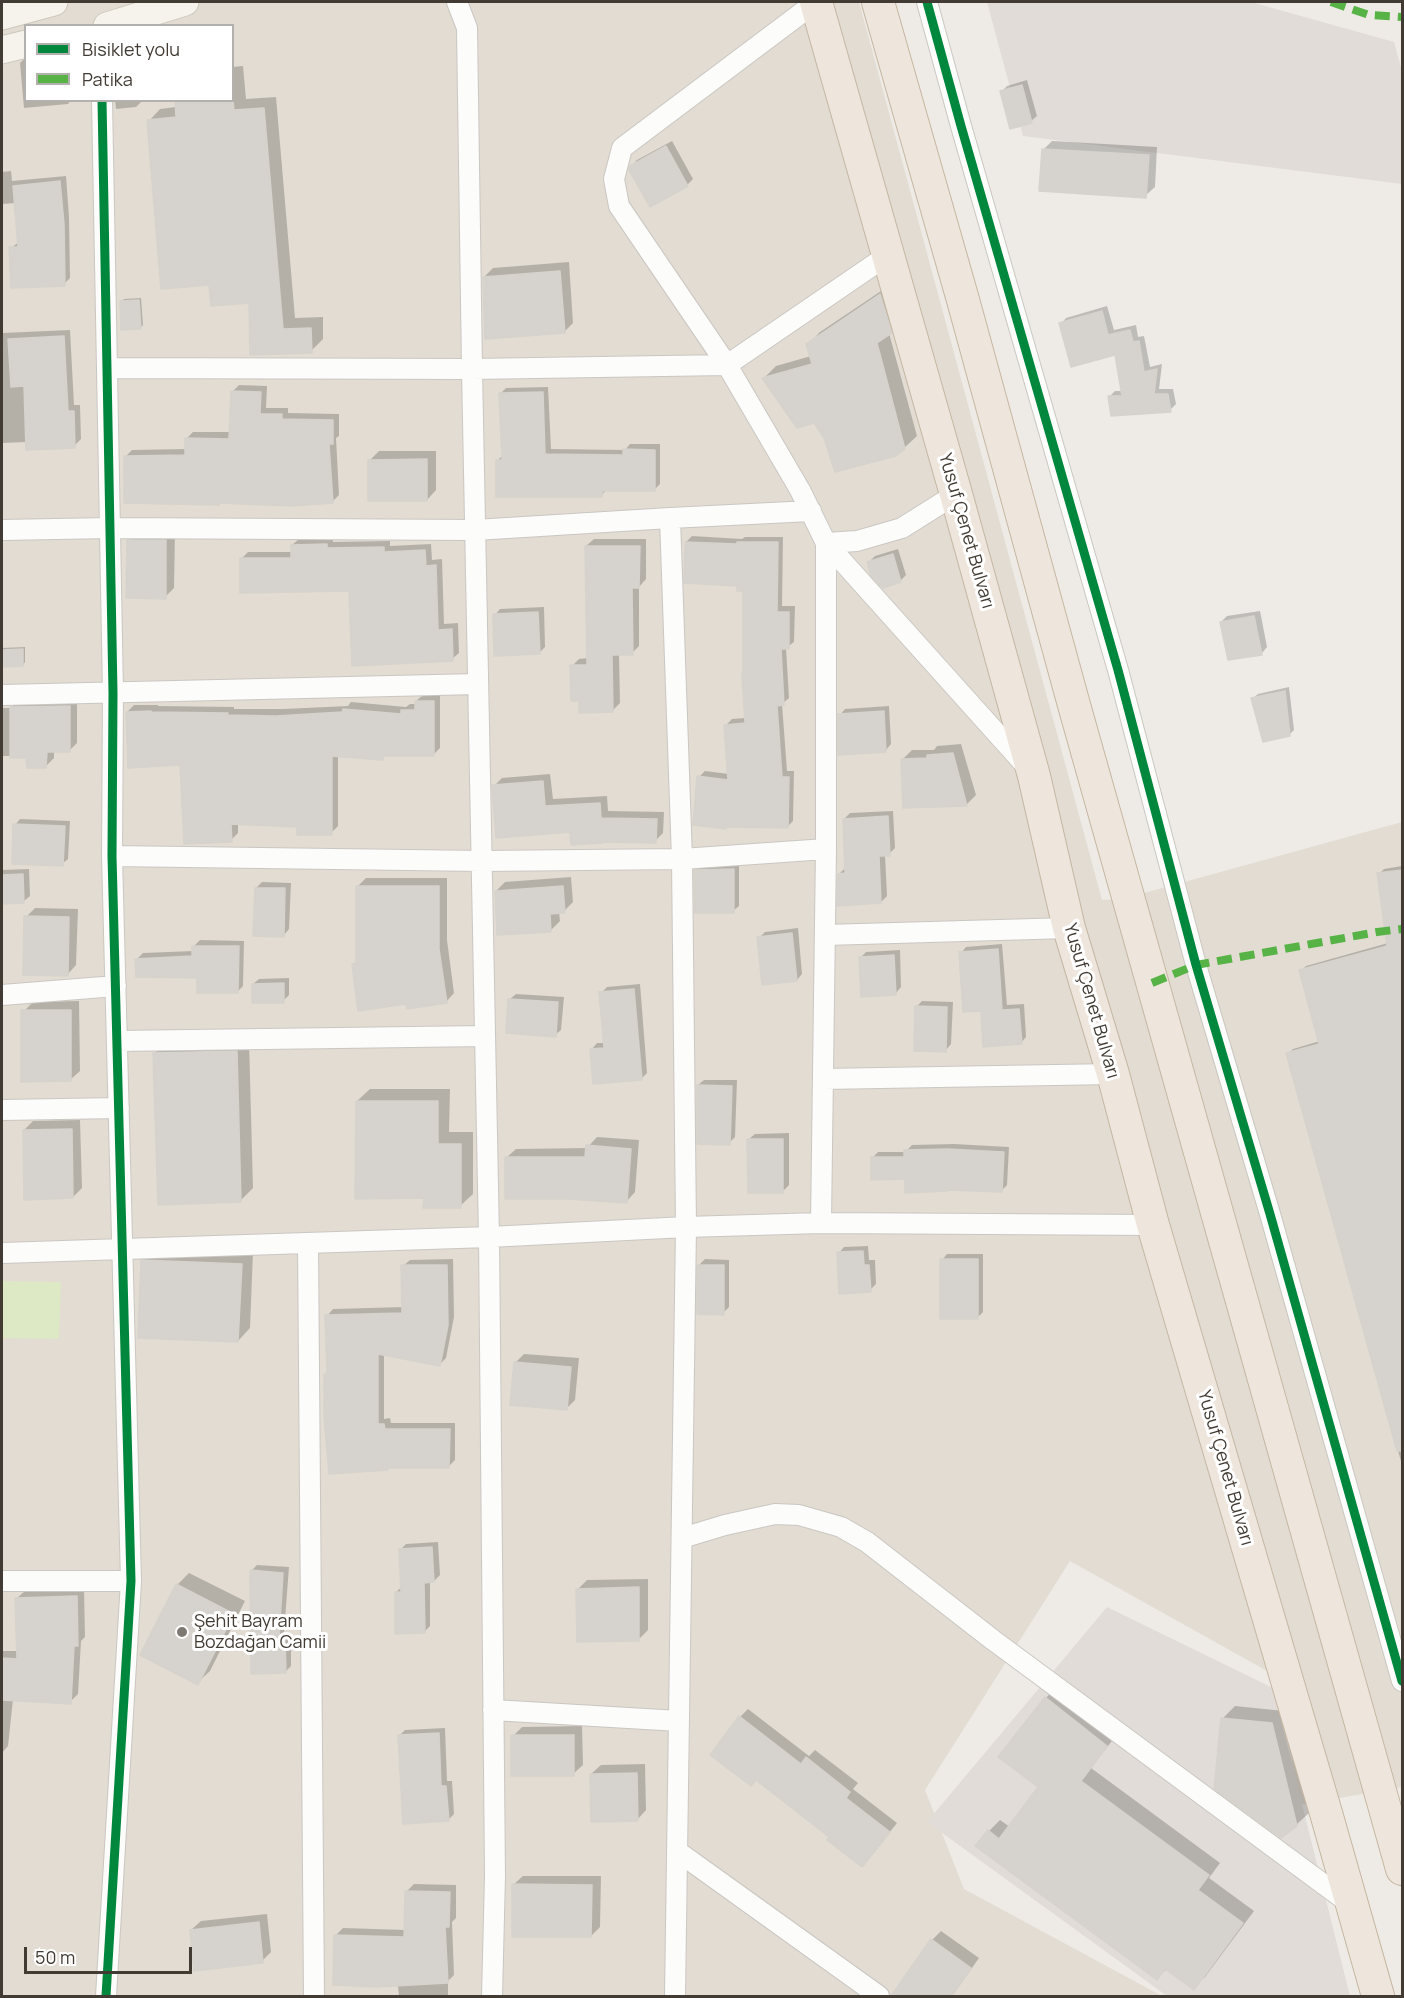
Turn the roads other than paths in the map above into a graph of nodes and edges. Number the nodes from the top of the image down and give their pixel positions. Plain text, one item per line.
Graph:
1 (54, 2) edge
2 (185, 2) edge
3 (457, 2) edge
4 (816, 2) edge
5 (878, 2) edge
6 (927, 2) edge
7 (2, 16) edge
8 (114, 24) edge
9 (24, 44) edge
10 (2, 50) edge
11 (102, 102) edge
12 (888, 255) junction
13 (727, 365) junction
14 (107, 369) junction
15 (472, 369) junction
16 (956, 494) junction
17 (811, 512) junction
18 (670, 518) junction
19 (110, 528) junction
20 (2, 530) edge
21 (475, 530) junction
22 (826, 543) junction
23 (478, 684) junction
24 (113, 693) junction
25 (2, 695) edge
26 (1034, 776) junction
27 (826, 849) junction
28 (112, 856) junction
29 (682, 859) junction
30 (482, 861) junction
31 (1069, 928) junction
32 (825, 935) junction
33 (116, 986) junction
34 (2, 995) edge
35 (485, 1036) junction
36 (117, 1041) junction
37 (1113, 1074) junction
38 (823, 1079) junction
39 (119, 1108) junction
40 (2, 1110) edge
41 (821, 1223) junction
42 (1153, 1225) junction
43 (686, 1227) junction
44 (489, 1237) junction
45 (308, 1244) junction
46 (124, 1251) junction
47 (2, 1253) edge
48 (682, 1538) junction
49 (2, 1581) edge
50 (131, 1581) junction
51 (1402, 1681) edge
52 (493, 1710) junction
53 (679, 1721) junction
54 (677, 1851) junction
55 (1402, 1869) edge
56 (1353, 1906) junction
57 (106, 1996) edge
58 (314, 1996) edge
59 (492, 1996) edge
60 (675, 1996) edge
61 (879, 1996) edge
62 (1378, 1996) edge

1 - 7 main road
2 - 8 main road
3 - 15 street
4 - 12 highway, Yusuf Çenet Bulvarı
4 - 13 street
5 - 55 highway
6 - 51 street
9 - 10 main road
11 - 14 street
12 - 13 street
12 - 16 highway, Yusuf Çenet Bulvarı
13 - 15 street
13 - 17 street
14 - 15 street
14 - 19 street
15 - 21 street
16 - 22 street
16 - 26 highway, Yusuf Çenet Bulvarı
17 - 18 street
17 - 22 street
18 - 21 street
18 - 29 street
19 - 20 street
19 - 21 street
19 - 24 street
21 - 23 street
22 - 26 street
22 - 27 street
23 - 24 street
23 - 30 street
24 - 25 street
24 - 28 street
26 - 31 highway, Yusuf Çenet Bulvarı
27 - 29 street
27 - 32 street
28 - 30 street
28 - 33 street
29 - 30 street
29 - 43 street
30 - 35 street
31 - 32 street
31 - 37 highway, Yusuf Çenet Bulvarı
32 - 38 street
33 - 34 street
33 - 36 street
35 - 36 street
35 - 44 street
36 - 39 street
37 - 38 street
37 - 42 highway, Yusuf Çenet Bulvarı
38 - 41 street
39 - 40 street
39 - 46 street
41 - 42 street
41 - 43 street
42 - 56 highway, Yusuf Çenet Bulvarı
43 - 44 street
43 - 48 street
44 - 45 street
44 - 52 street
45 - 46 street
45 - 58 street
46 - 47 street
46 - 50 street
48 - 53 street
48 - 56 street
49 - 50 street
50 - 57 street
52 - 53 street
52 - 59 street
53 - 54 street
54 - 60 street
54 - 61 street
56 - 62 highway, Yusuf Çenet Bulvarı

